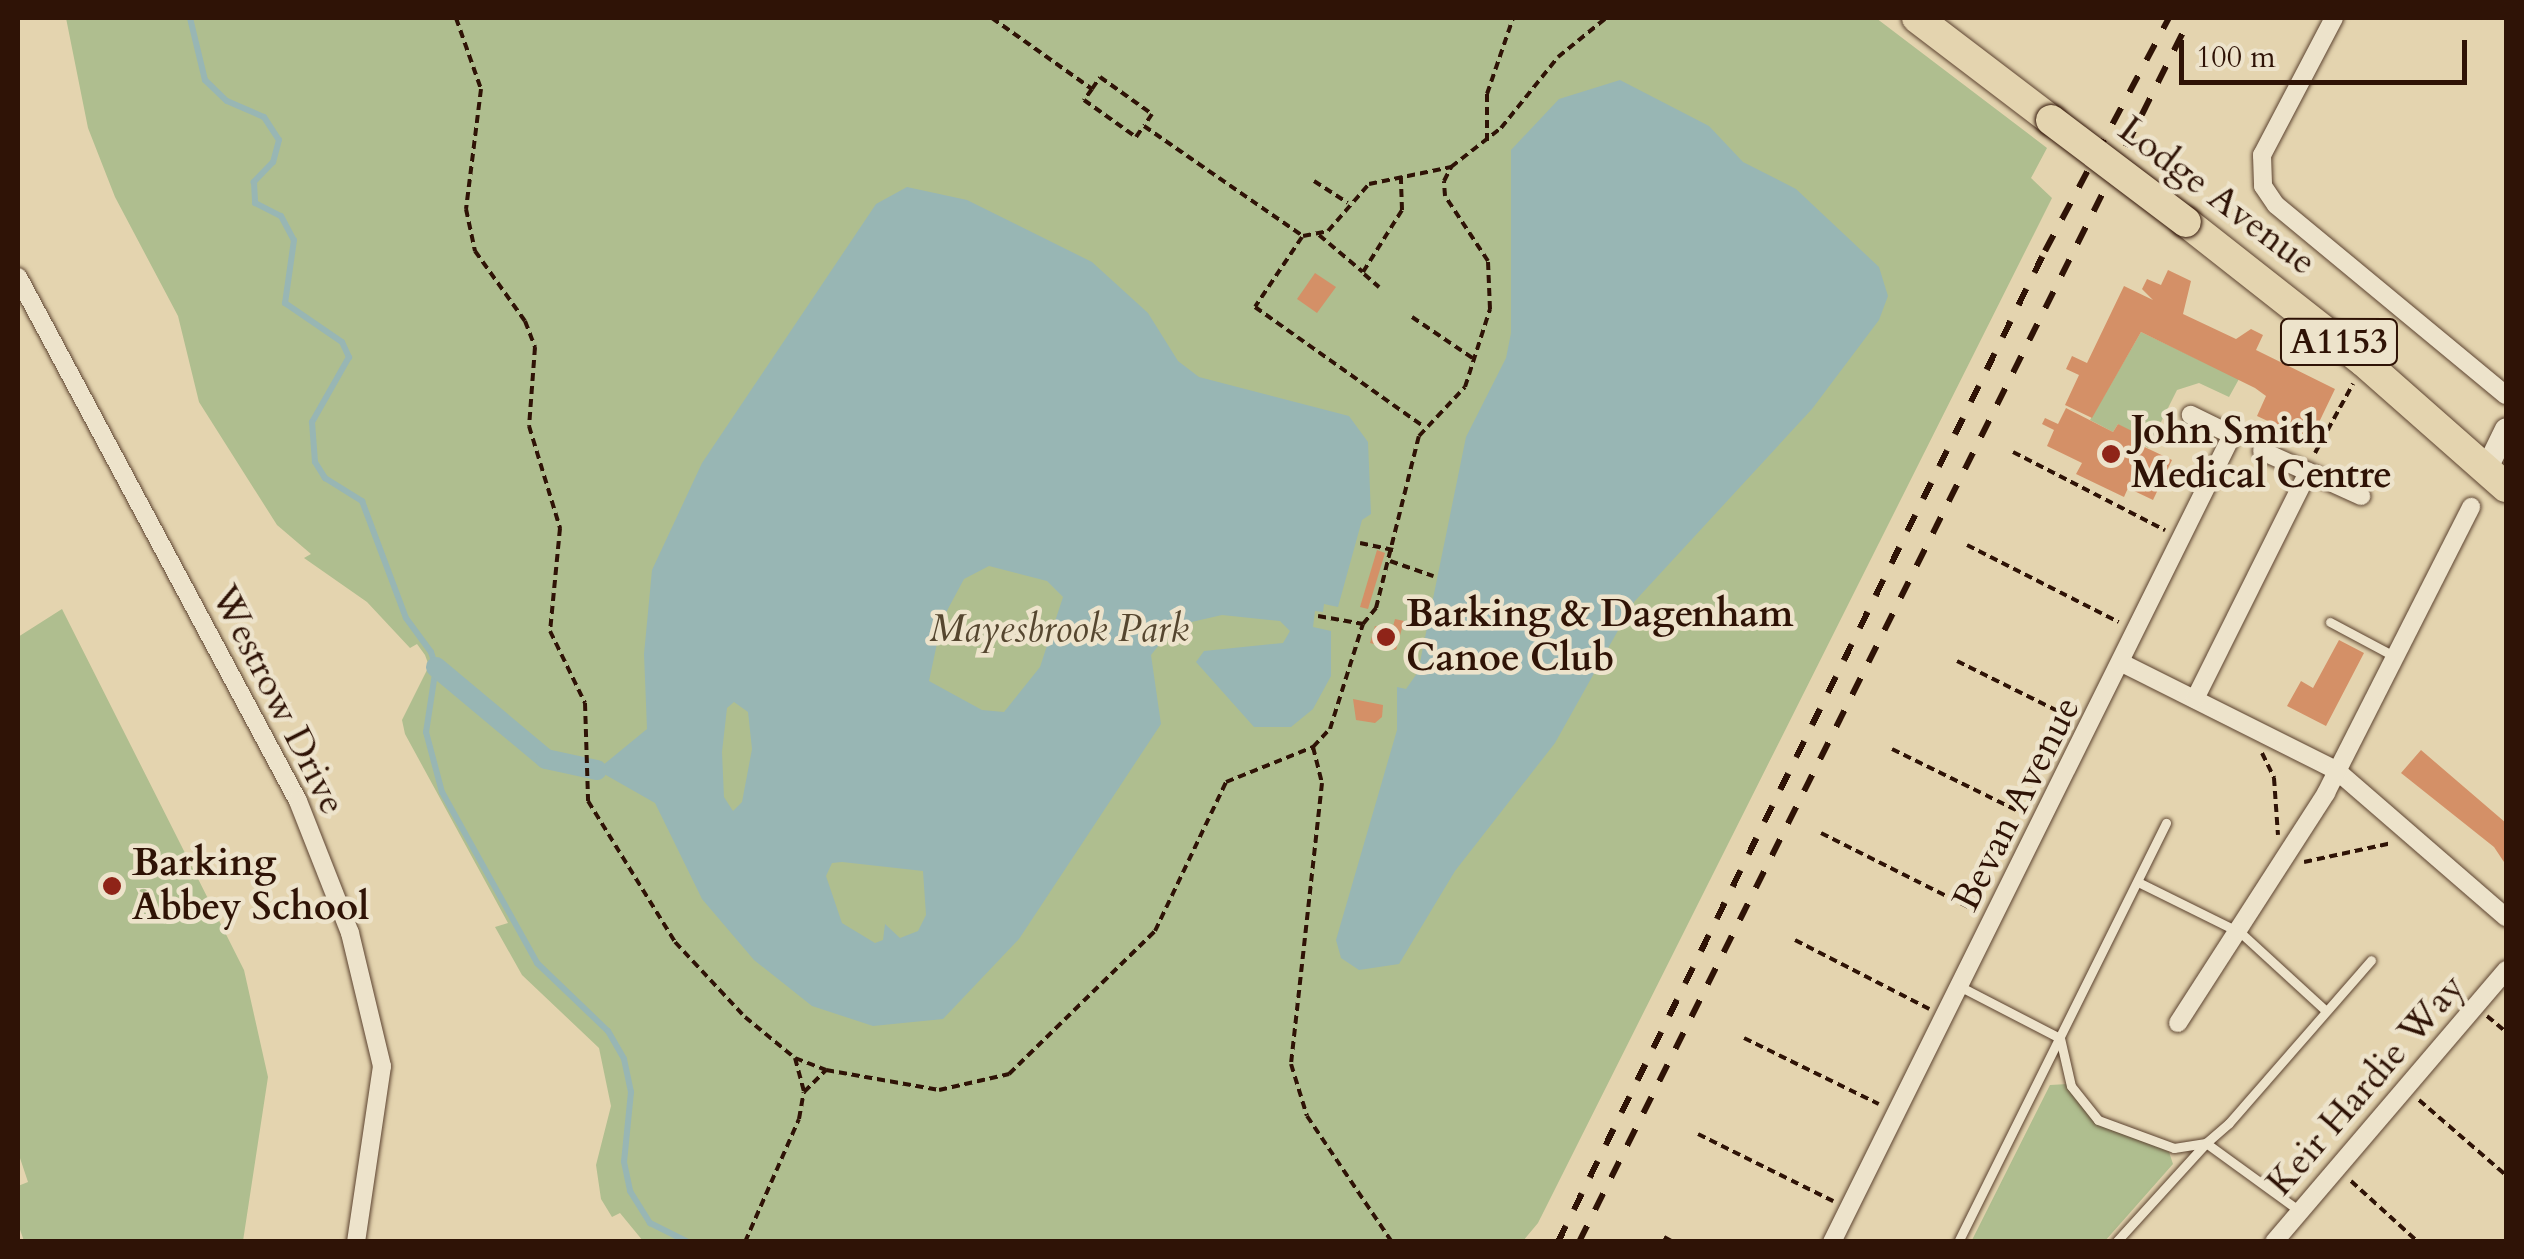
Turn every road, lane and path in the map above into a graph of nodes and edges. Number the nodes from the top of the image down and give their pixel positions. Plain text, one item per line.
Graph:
1 (456, 18) edge
2 (992, 18) edge
3 (1514, 18) edge
4 (1606, 18) edge
5 (1918, 18) edge
6 (2334, 18) edge
7 (1092, 89) junction
8 (1144, 126) junction
9 (1487, 142) junction
10 (1451, 167) junction
11 (1401, 174) junction
12 (1314, 181) dead end
13 (1348, 204) junction
14 (2268, 213) dead end
15 (1318, 235) junction
16 (2249, 235) dead end
17 (1303, 236) junction
18 (1363, 272) junction
19 (18, 277) edge
20 (1379, 287) dead end
21 (1412, 318) dead end
22 (1476, 361) junction
23 (2354, 384) dead end
24 (2506, 395) edge
25 (2191, 415) dead end
26 (1423, 426) junction
27 (2506, 429) edge
28 (2262, 450) dead end
29 (2013, 452) dead end
30 (2309, 464) junction
31 (2497, 478) edge
32 (2361, 496) dead end
33 (2472, 506) dead end
34 (2182, 538) junction
35 (1360, 543) dead end
36 (1967, 545) dead end
37 (1393, 550) junction
38 (1390, 561) junction
39 (1432, 576) dead end
40 (1318, 616) dead end
41 (2330, 622) dead end
42 (1363, 624) junction
43 (2138, 632) junction
44 (2394, 656) junction
45 (1957, 661) dead end
46 (2124, 664) junction
47 (2194, 699) junction
48 (2092, 728) junction
49 (1314, 746) junction
50 (1892, 749) dead end
51 (2262, 753) dead end
52 (2336, 770) junction
53 (2043, 824) junction
54 (2166, 824) dead end
55 (1821, 833) dead end
56 (2395, 842) dead end
57 (2287, 858) junction
58 (2138, 882) junction
59 (2506, 917) edge
60 (1994, 920) junction
61 (2241, 933) junction
62 (1796, 940) dead end
63 (2371, 960) dead end
64 (2506, 970) edge
65 (1961, 987) junction
66 (2476, 1006) junction
67 (2326, 1011) junction
68 (1945, 1018) junction
69 (2178, 1023) dead end
70 (2506, 1032) edge
71 (1744, 1038) dead end
72 (2060, 1038) junction
73 (795, 1058) junction
74 (826, 1070) junction
75 (2406, 1088) junction
76 (804, 1092) junction
77 (1897, 1112) junction
78 (1698, 1134) dead end
79 (2206, 1143) junction
80 (2337, 1169) junction
81 (2506, 1175) edge
82 (1848, 1208) junction
83 (2301, 1212) junction
84 (1664, 1237) dead end
85 (356, 1242) edge
86 (744, 1242) edge
87 (1392, 1242) edge
88 (1672, 1242) edge
89 (1832, 1242) edge
90 (1958, 1242) edge
91 (2116, 1242) edge
92 (2274, 1242) edge
93 (2418, 1242) edge

1 - 73 path
2 - 7 path
3 - 9 path
4 - 9 path
5 - 31 main road, Lodge Avenue / A1153, bridge
6 - 24 street
7 - 8 path
7 - 8 path
8 - 17 path
9 - 10 path
10 - 11 path
10 - 22 path
11 - 13 path
11 - 18 path
12 - 13 path
13 - 15 path
14 - 16 path
15 - 17 path
15 - 18 path
17 - 26 path
18 - 20 path
19 - 85 street, Westrow Drive
21 - 22 path
22 - 26 path
23 - 30 path
25 - 34 street, Bevan Avenue
26 - 37 path
27 - 31 street
28 - 30 street
29 - 34 path
30 - 32 street
30 - 47 street
33 - 44 street
34 - 43 street, Bevan Avenue
35 - 37 path
36 - 43 path
37 - 38 path
38 - 39 path
38 - 42 path
40 - 42 path
41 - 44 lane
42 - 49 path
43 - 46 street, Bevan Avenue
44 - 52 street
45 - 48 path
46 - 47 street
46 - 48 street, Bevan Avenue
47 - 52 street
48 - 53 street, Bevan Avenue
49 - 74 path
49 - 87 path
50 - 53 path
51 - 57 path
52 - 57 street
52 - 59 street
53 - 60 street, Bevan Avenue
54 - 58 lane
55 - 60 path
56 - 57 path
57 - 61 street
58 - 61 lane
58 - 72 lane
60 - 65 street, Bevan Avenue
61 - 67 lane
61 - 69 street
62 - 68 path
63 - 67 lane
64 - 66 street, Keir Hardie Way
65 - 68 street, Bevan Avenue
65 - 72 lane
66 - 70 path
66 - 75 street, Keir Hardie Way
67 - 79 lane
68 - 77 street, Bevan Avenue
71 - 77 path
72 - 79 lane
72 - 90 lane
73 - 74 path
73 - 76 path
74 - 76 path
75 - 80 street, Keir Hardie Way
75 - 81 path
76 - 86 path
77 - 82 street, Bevan Avenue
78 - 82 path
79 - 83 lane
79 - 91 lane
80 - 83 street, Keir Hardie Way
80 - 93 path
82 - 89 street, Bevan Avenue
83 - 92 street, Keir Hardie Way
84 - 88 path

